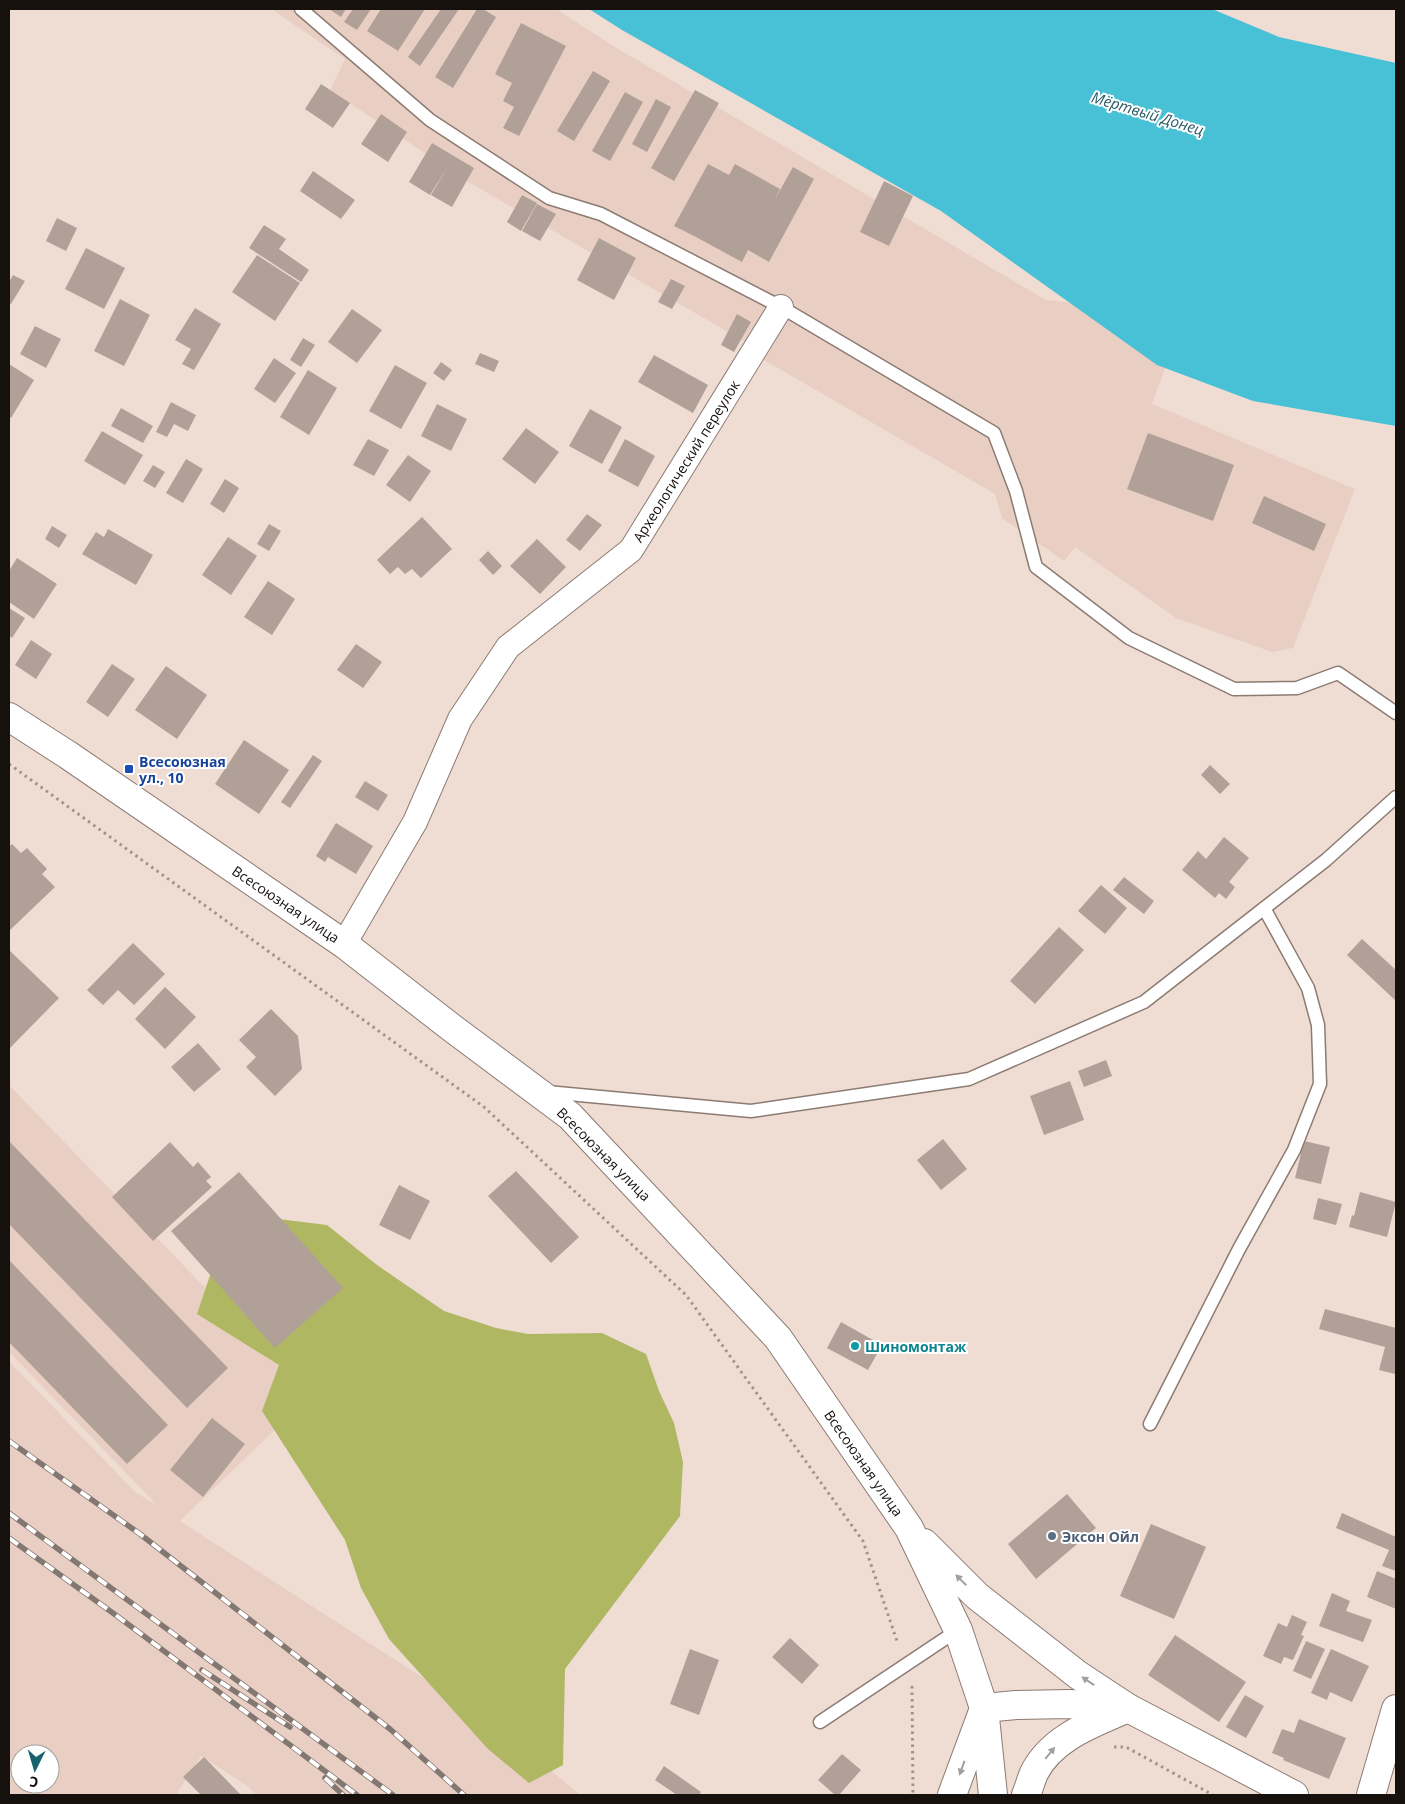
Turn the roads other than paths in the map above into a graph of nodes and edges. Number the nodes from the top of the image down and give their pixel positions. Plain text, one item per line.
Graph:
1 (301, 9) edge
2 (781, 307) junction
3 (1396, 713) edge
4 (9, 717) edge
5 (1396, 797) edge
6 (1264, 908) junction
7 (344, 944) junction
8 (537, 1092) junction
9 (1150, 1424) dead end
10 (909, 1528) junction
11 (958, 1630) junction
12 (984, 1708) junction
13 (1128, 1708) junction
14 (1396, 1709) edge
15 (820, 1722) dead end
16 (952, 1795) edge
17 (993, 1795) edge
18 (1026, 1795) edge
19 (1294, 1795) edge
20 (1371, 1795) edge

1 - 2 lane
2 - 3 lane
2 - 7 street, Археологический переулок
4 - 7 main road, Всесоюзная улица
5 - 6 lane
6 - 8 lane
6 - 9 lane
7 - 8 main road, Всесоюзная улица
8 - 10 main road, Всесоюзная улица
10 - 11 main road, Всесоюзная улица
13 -> 10 main road
11 - 12 main road, Всесоюзная улица
11 - 15 lane
12 - 13 main road
12 -> 16 main road
12 - 17 main road, Всесоюзная улица
18 -> 13 main road
13 - 19 main road
14 - 20 main road

